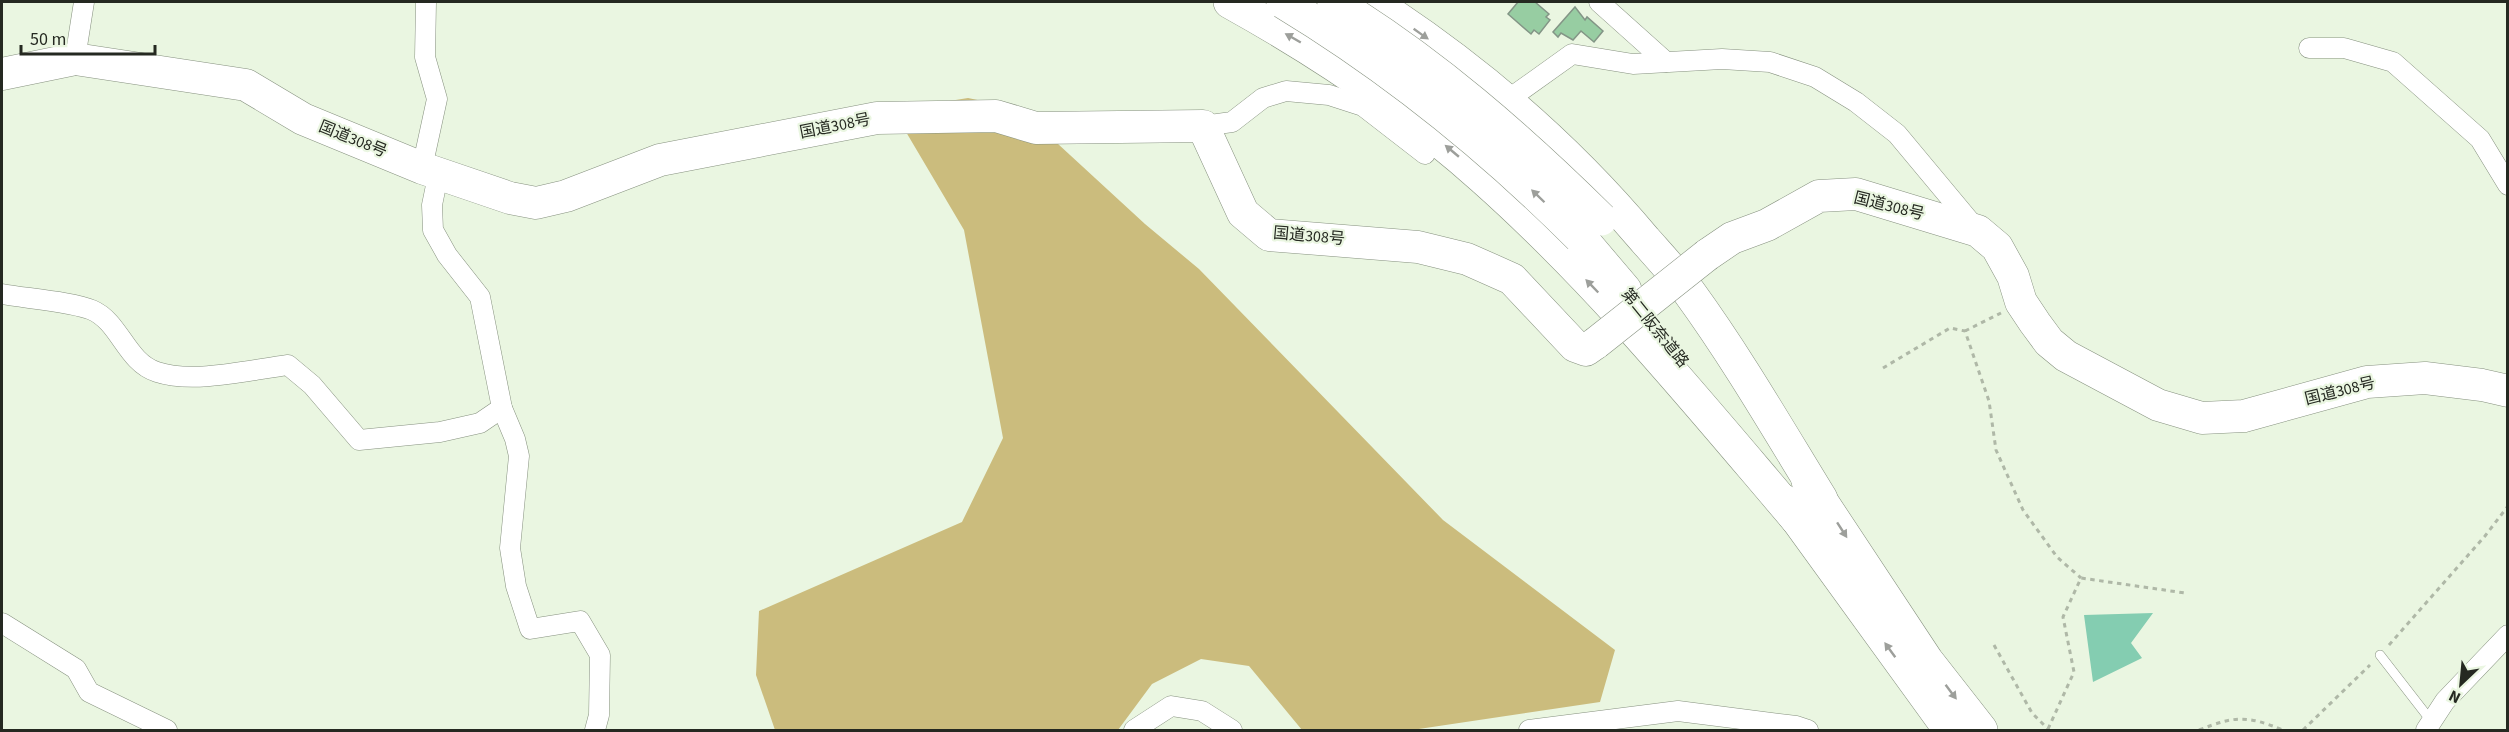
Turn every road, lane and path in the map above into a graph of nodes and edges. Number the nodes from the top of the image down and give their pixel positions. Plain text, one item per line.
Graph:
1 (84, 2) edge
2 (426, 2) edge
3 (1230, 2) edge
4 (1282, 2) edge
5 (1334, 2) edge
6 (1373, 2) edge
7 (1599, 2) edge
8 (2309, 48) dead end
9 (75, 59) junction
10 (1666, 62) junction
11 (2, 74) edge
12 (1516, 94) dead end
13 (1203, 126) junction
14 (1425, 154) dead end
15 (431, 170) junction
16 (2508, 185) edge
17 (1590, 228) junction
18 (1978, 231) junction
19 (2, 294) edge
20 (1883, 368) dead end
21 (2508, 391) edge
22 (502, 408) junction
23 (2508, 506) edge
24 (1809, 509) junction
25 (2081, 578) junction
26 (2185, 593) dead end
27 (2, 623) edge
28 (2508, 634) edge
29 (1994, 645) dead end
30 (2380, 655) junction
31 (2429, 726) edge
32 (167, 730) edge
33 (595, 730) edge
34 (1134, 730) edge
35 (1232, 730) edge
36 (1529, 730) edge
37 (1808, 730) edge
38 (1950, 730) edge
39 (1981, 730) edge
40 (2049, 730) edge
41 (2199, 730) edge
42 (2283, 730) edge
43 (2303, 730) edge

1 - 9 street
2 - 15 street
24 -> 3 highway
17 -> 4 highway, 第二阪奈道路, bridge
5 - 17 highway, 第二阪奈道路, bridge
6 -> 24 highway
7 - 10 street
8 - 16 street
9 - 11 highway, 国道308号
9 - 15 highway, 国道308号
10 - 12 street
10 - 18 street
13 - 14 street
13 - 15 highway, 国道308号
13 - 18 highway, 国道308号, bridge
15 - 22 street
17 - 24 highway, 第二阪奈道路
18 - 21 highway, 国道308号
19 - 22 street
20 - 25 path
22 - 33 street
23 - 30 path
38 -> 24 highway, 第二阪奈道路
24 -> 39 highway, 第二阪奈道路
25 - 26 path
25 - 40 path
27 - 32 street
28 - 31 street
29 - 40 path
30 - 31 lane
30 - 43 path
34 - 35 street
36 - 37 street
41 - 42 path

